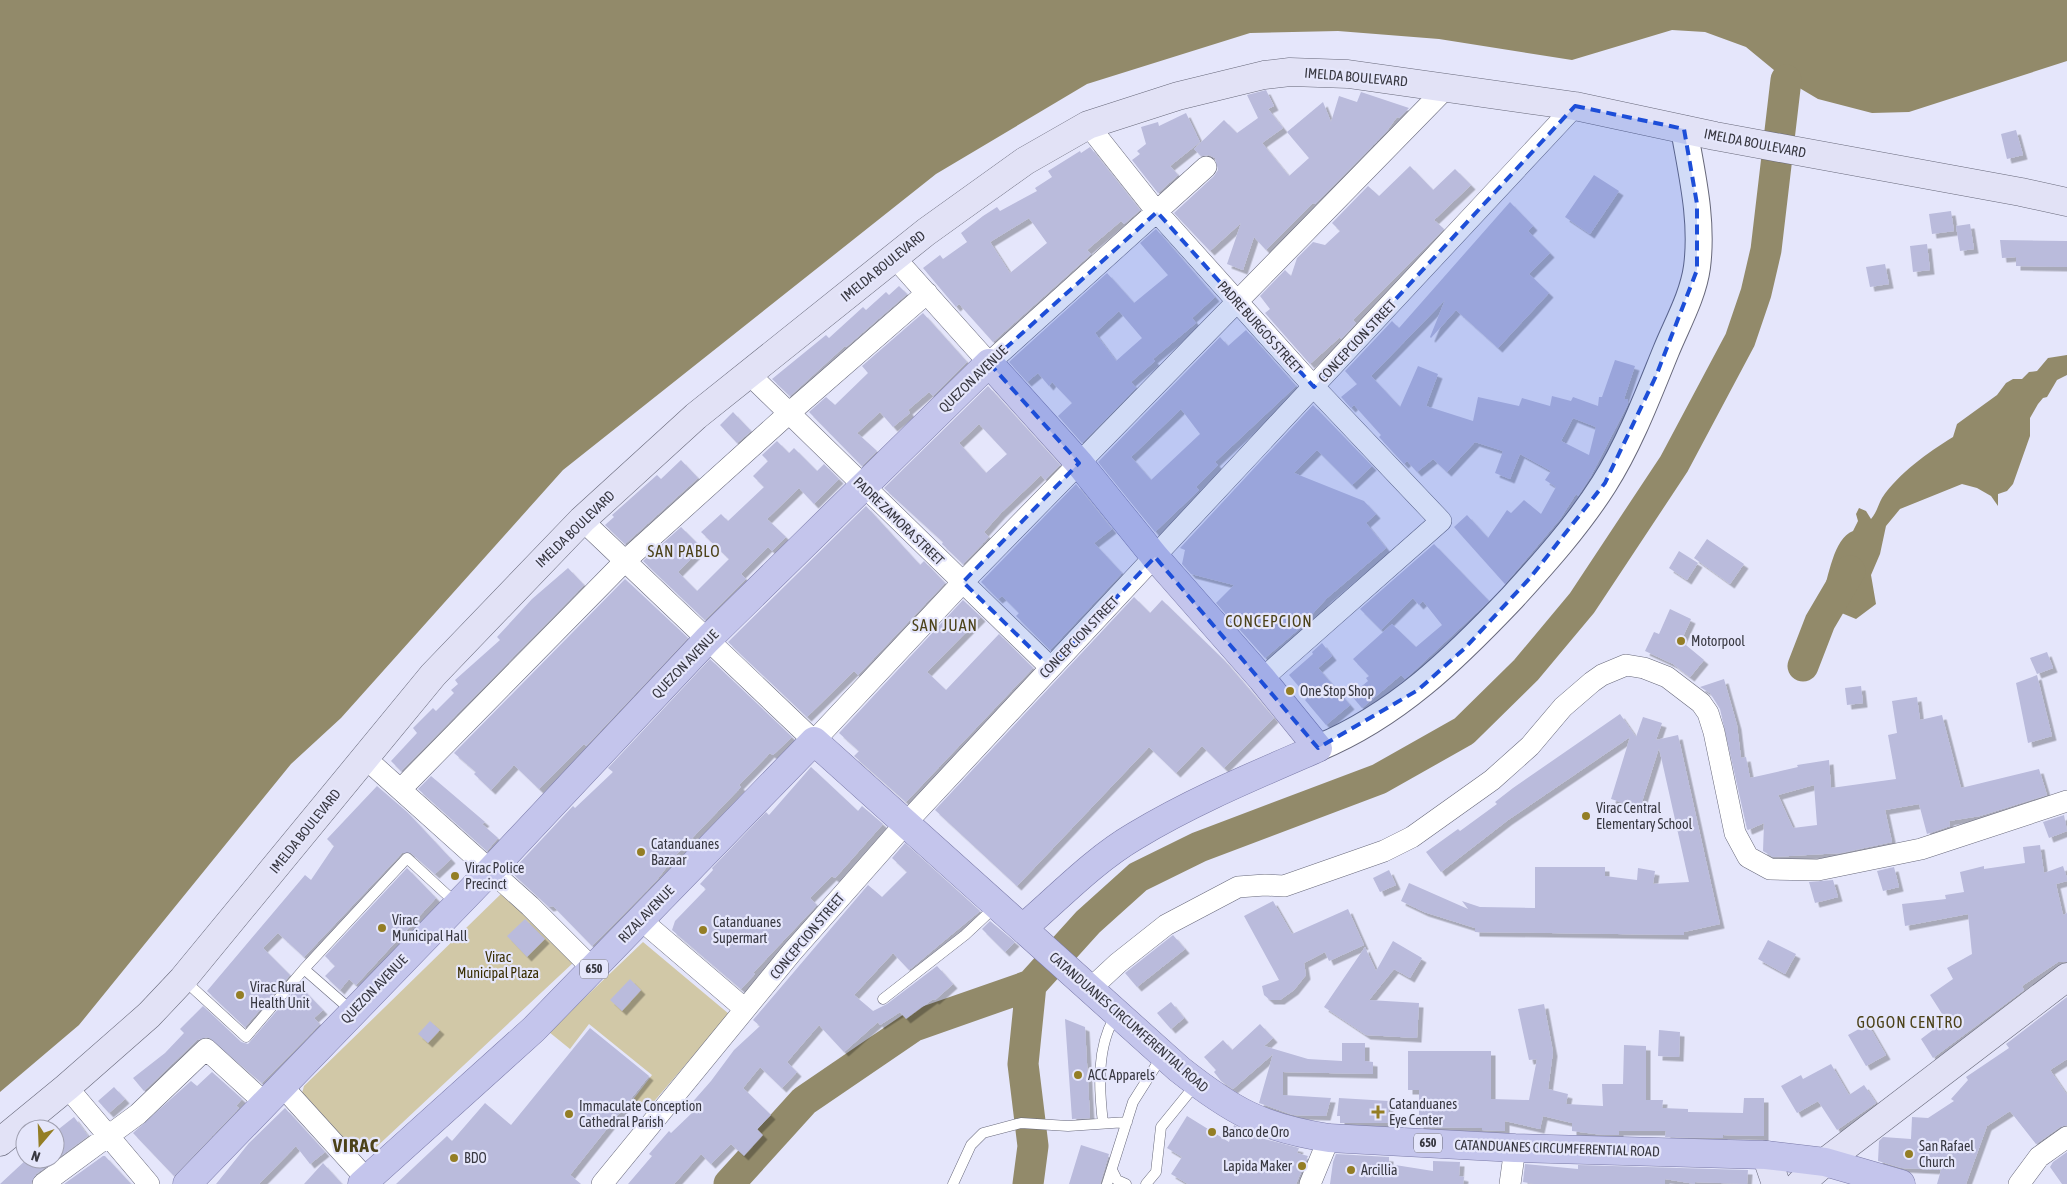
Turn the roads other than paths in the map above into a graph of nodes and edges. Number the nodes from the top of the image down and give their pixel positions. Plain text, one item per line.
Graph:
1 (1447, 87) junction
2 (1575, 106) junction
3 (1088, 125) junction
4 (1684, 129) junction
5 (1206, 167) dead end
6 (2067, 202) edge
7 (1157, 212) junction
8 (894, 258) junction
9 (927, 293) junction
10 (1238, 301) junction
11 (989, 362) junction
12 (748, 374) junction
13 (1314, 387) junction
14 (788, 414) junction
15 (1079, 464) junction
16 (862, 486) junction
17 (582, 520) junction
18 (1156, 557) junction
19 (625, 562) junction
20 (963, 582) junction
21 (707, 640) junction
22 (1050, 667) junction
23 (1262, 679) junction
24 (814, 741) junction
25 (1318, 748) junction
26 (364, 757) junction
27 (401, 789) junction
28 (2067, 801) edge
29 (906, 824) junction
30 (490, 870) junction
31 (457, 904) junction
32 (997, 905) junction
33 (641, 920) junction
34 (1030, 935) junction
35 (304, 969) junction
36 (593, 969) junction
37 (2067, 977) edge
38 (183, 980) junction
39 (1086, 986) junction
40 (882, 999) dead end
41 (746, 1009) junction
42 (352, 1012) junction
43 (1116, 1014) junction
44 (1163, 1055) junction
45 (1196, 1083) junction
46 (67, 1087) junction
47 (273, 1095) junction
48 (1127, 1122) junction
49 (1103, 1124) junction
50 (107, 1136) junction
51 (2067, 1136) edge
52 (1329, 1138) junction
53 (0, 1142) edge
54 (1515, 1148) junction
55 (1766, 1155) junction
56 (1825, 1162) junction
57 (1112, 1170) junction
58 (367, 1183) edge
59 (43, 1184) edge
60 (149, 1184) edge
61 (187, 1184) edge
62 (602, 1184) edge
63 (953, 1184) edge
64 (1107, 1184) edge
65 (1126, 1184) edge
66 (1146, 1184) edge
67 (1310, 1184) edge
68 (1510, 1184) edge
69 (1776, 1184) edge
70 (1800, 1184) edge
71 (1901, 1184) edge
72 (2019, 1184) edge

1 - 2 main road, IMELDA BOULEVARD
1 - 3 main road, IMELDA BOULEVARD
1 - 10 street
2 - 4 main road, IMELDA BOULEVARD
2 - 13 street, CONCEPCION STREET
3 - 7 street, PADRE BURGOS STREET
3 - 8 main road, IMELDA BOULEVARD
4 - 6 main road, IMELDA BOULEVARD
4 - 25 street
5 - 7 street, QUEZON AVENUE
7 - 10 street, PADRE BURGOS STREET
7 - 11 street, QUEZON AVENUE
8 - 9 street
8 - 12 main road, IMELDA BOULEVARD
9 - 11 street
9 - 14 street
10 - 13 street, PADRE BURGOS STREET
10 - 15 street
11 - 15 main road
11 - 16 main road, QUEZON AVENUE
12 - 14 street, PADRE ZAMORA STREET
12 - 17 main road, IMELDA BOULEVARD
13 - 18 street, CONCEPCION STREET
13 - 23 street, PADRE BURGOS STREET
14 - 16 street, PADRE ZAMORA STREET
14 - 19 street
15 - 18 main road
15 - 20 street
16 - 20 street, PADRE ZAMORA STREET
16 - 21 main road, QUEZON AVENUE
17 - 19 street
17 - 26 main road, IMELDA BOULEVARD
18 - 22 street, CONCEPCION STREET
18 - 23 main road
19 - 21 street
19 - 27 street
20 - 22 street, PADRE ZAMORA STREET
20 - 24 street
21 - 24 street
21 - 30 main road, QUEZON AVENUE
22 - 29 street, CONCEPCION STREET
23 - 25 main road
24 - 29 main road, CATANDUANES CIRCUMFERENTIAL ROAD / 650
24 - 33 main road, RIZAL AVENUE / 650
25 - 34 main road
26 - 27 street
26 - 38 main road, IMELDA BOULEVARD
27 - 30 street
28 - 39 street
29 - 32 main road, CATANDUANES CIRCUMFERENTIAL ROAD / 650
29 - 41 street, CONCEPCION STREET
30 - 31 main road, QUEZON AVENUE
30 - 36 street
31 - 35 lane
31 - 42 main road, QUEZON AVENUE
32 - 34 main road, CATANDUANES CIRCUMFERENTIAL ROAD / 650
32 - 40 lane
33 - 36 main road, RIZAL AVENUE / 650
33 - 41 street
34 - 39 main road, CATANDUANES CIRCUMFERENTIAL ROAD / 650
35 - 38 lane
35 - 42 lane
36 - 58 main road, RIZAL AVENUE / 650
37 - 56 main road
38 - 46 main road, IMELDA BOULEVARD
39 - 43 main road, CATANDUANES CIRCUMFERENTIAL ROAD / 650
41 - 62 street, CONCEPCION STREET
42 - 47 main road, QUEZON AVENUE
43 - 44 main road, CATANDUANES CIRCUMFERENTIAL ROAD / 650
43 - 49 lane
44 - 45 main road, CATANDUANES CIRCUMFERENTIAL ROAD / 650
44 - 48 lane
45 - 52 main road, CATANDUANES CIRCUMFERENTIAL ROAD / 650
45 - 66 lane
46 - 50 street
46 - 53 main road, IMELDA BOULEVARD
47 - 50 street
47 - 58 street
47 - 61 main road, QUEZON AVENUE
48 - 49 lane
48 - 57 lane
49 - 63 lane
50 - 59 street
50 - 60 street
51 - 72 street
52 - 54 main road, CATANDUANES CIRCUMFERENTIAL ROAD / 650
52 - 67 street
54 - 55 main road, CATANDUANES CIRCUMFERENTIAL ROAD / 650
54 - 68 street
55 - 56 main road, CATANDUANES CIRCUMFERENTIAL ROAD / 650
55 - 69 main road
56 - 70 main road
56 - 71 main road, CATANDUANES CIRCUMFERENTIAL ROAD / 650
57 - 64 lane
57 - 65 lane

